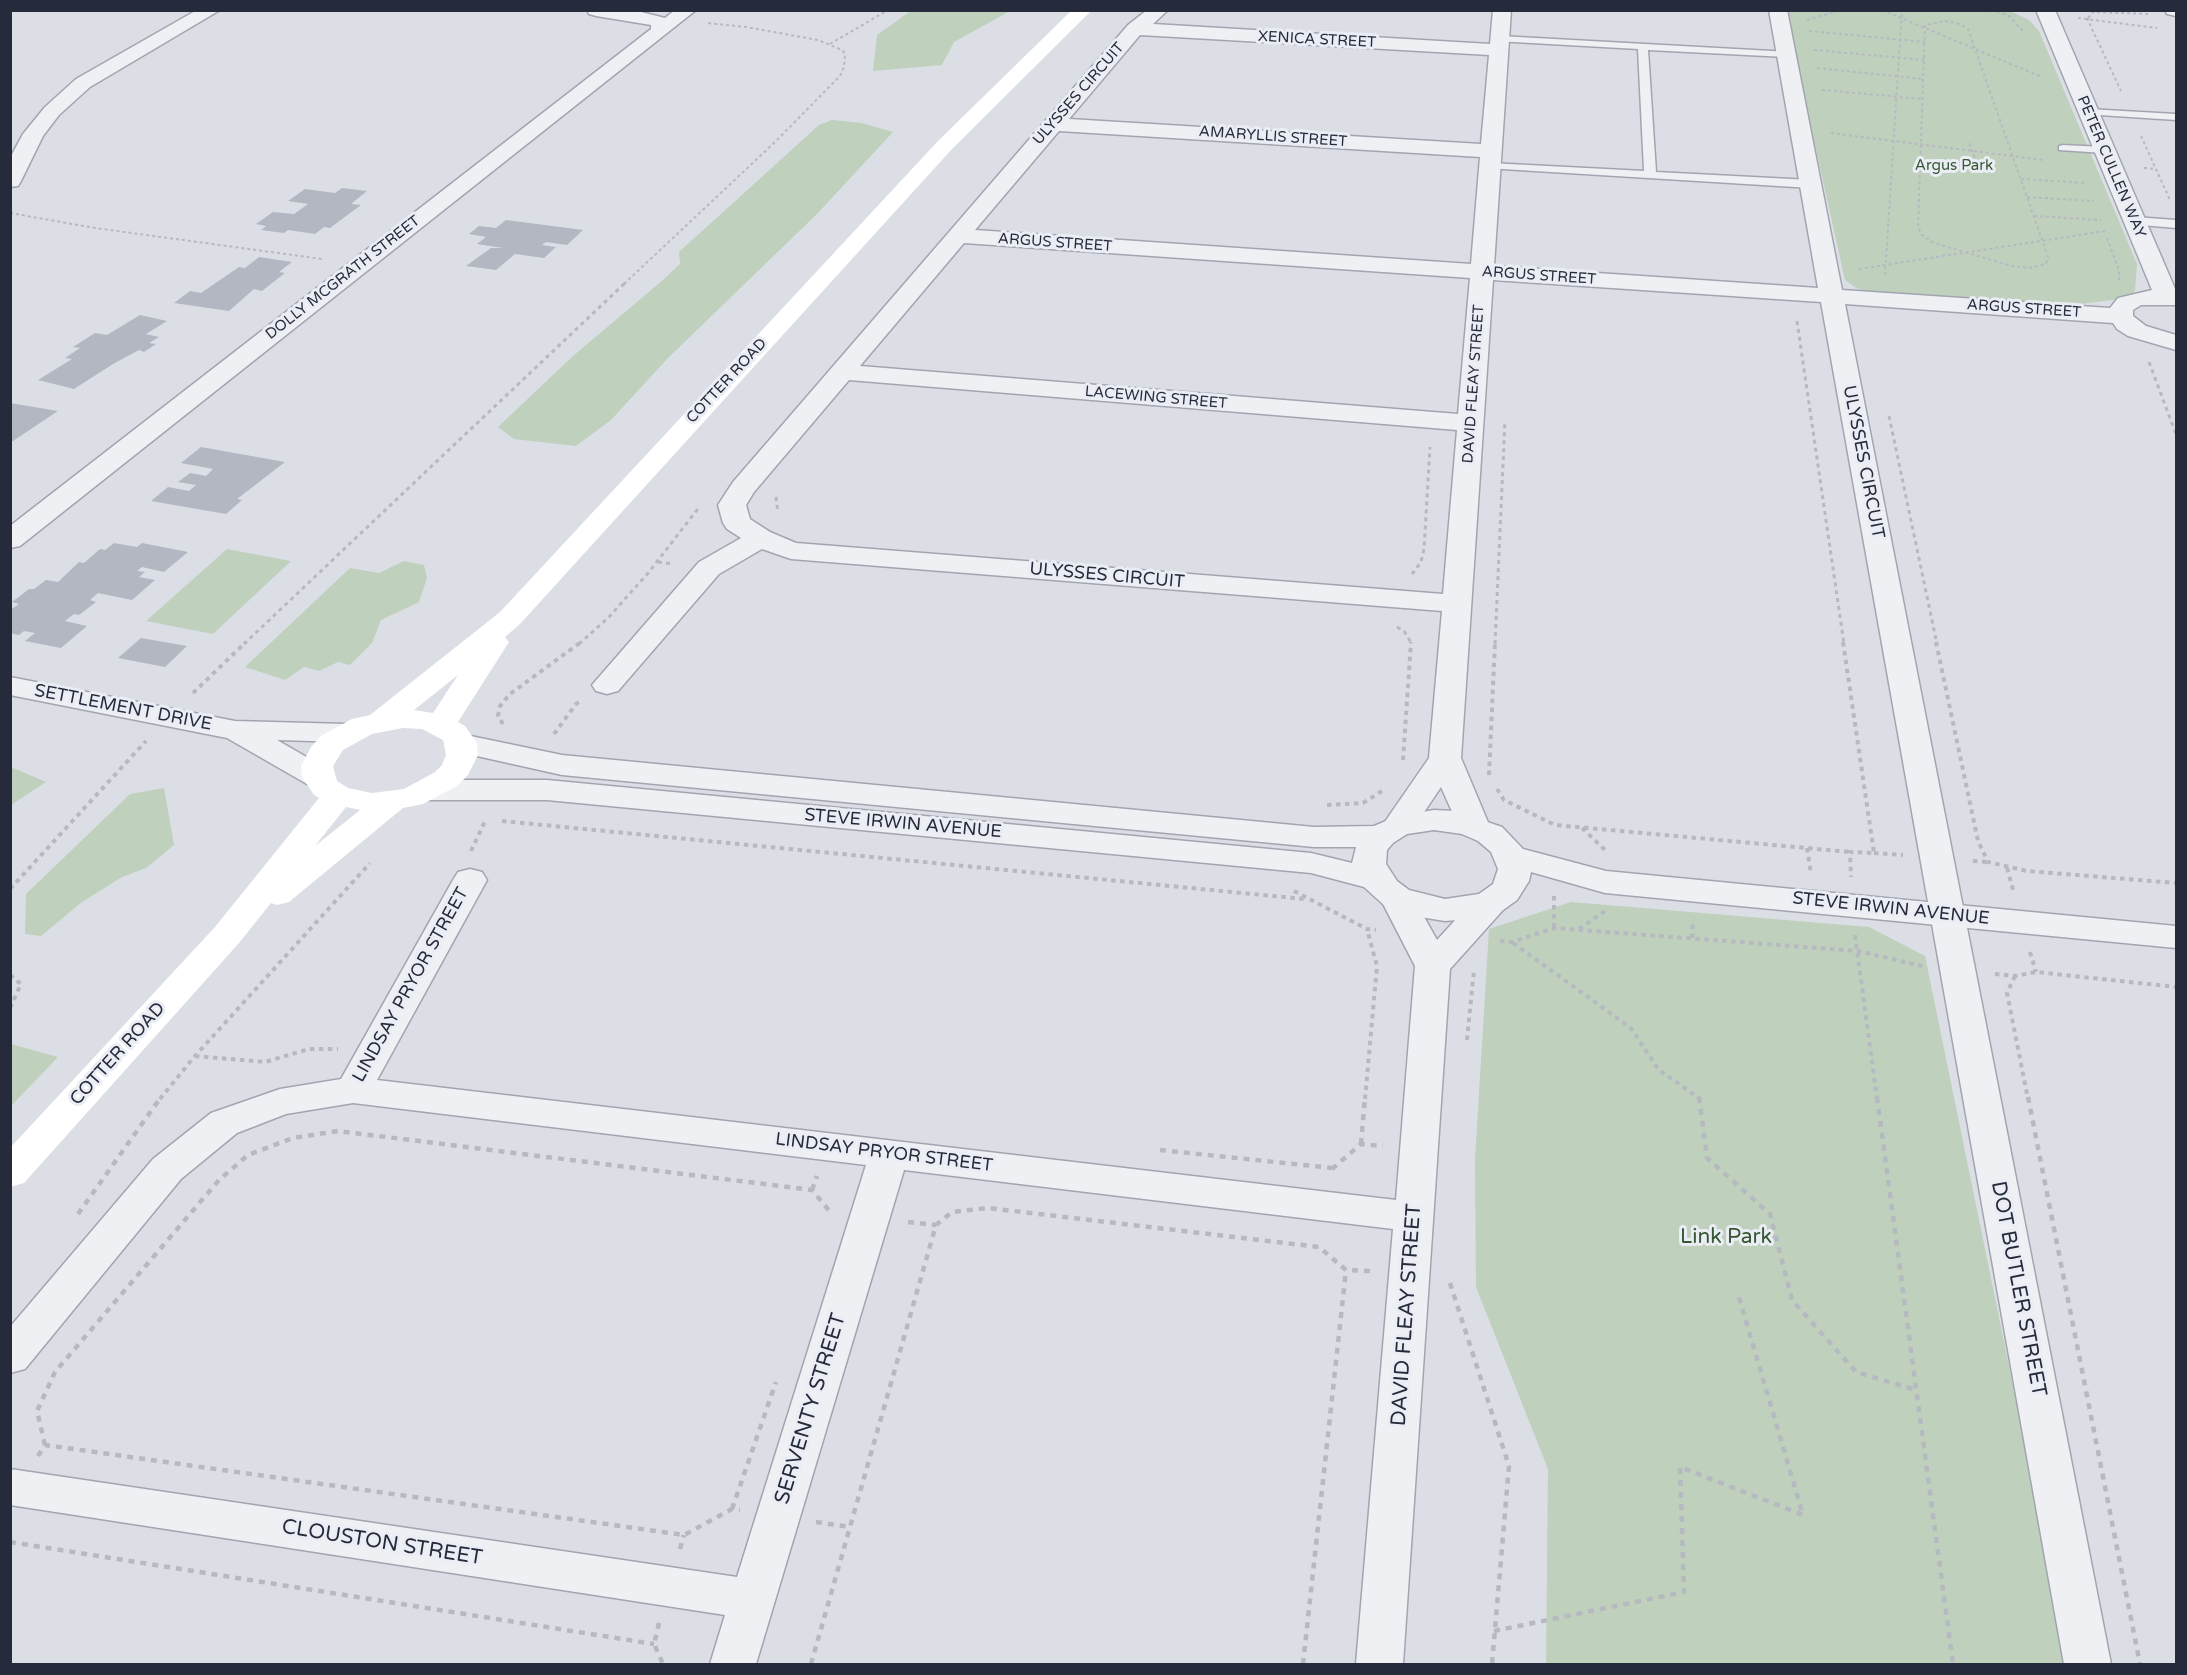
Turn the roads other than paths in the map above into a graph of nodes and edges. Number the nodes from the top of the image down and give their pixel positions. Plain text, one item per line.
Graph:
1 (212, 10) edge
2 (597, 10) edge
3 (687, 10) edge
4 (1059, 10) edge
5 (1083, 10) edge
6 (1159, 10) edge
7 (1502, 10) edge
8 (1778, 10) edge
9 (2045, 10) edge
10 (2025, 16) dead end
11 (654, 24) junction
12 (1135, 29) junction
13 (2057, 38) junction
14 (1499, 44) junction
15 (1643, 46) junction
16 (1786, 54) junction
17 (2088, 112) junction
18 (2176, 117) edge
19 (1054, 124) junction
20 (945, 145) junction
21 (2063, 148) dead end
22 (2104, 150) junction
23 (1491, 158) junction
24 (1650, 175) junction
25 (10, 181) edge
26 (1811, 184) junction
27 (2134, 221) junction
28 (2176, 224) edge
29 (958, 236) junction
30 (1482, 272) junction
31 (1831, 296) junction
32 (2171, 297) edge
33 (2121, 316) junction
34 (2176, 343) edge
35 (842, 372) junction
36 (1471, 423) junction
37 (760, 538) junction
38 (10, 540) edge
39 (1457, 604) junction
40 (510, 618) junction
41 (607, 685) road end
42 (10, 686) edge
43 (381, 721) junction
44 (235, 730) junction
45 (346, 734) junction
46 (451, 734) junction
47 (1445, 758) junction
48 (328, 787) junction
49 (429, 790) junction
50 (392, 801) junction
51 (1474, 827) junction
52 (1389, 831) junction
53 (1511, 856) junction
54 (470, 880) dead end
55 (1605, 882) junction
56 (1386, 888) junction
57 (1498, 897) junction
58 (1947, 914) junction
59 (227, 934) junction
60 (2176, 937) edge
61 (1433, 966) junction
62 (353, 1090) junction
63 (889, 1154) junction
64 (10, 1173) edge
65 (1414, 1217) junction
66 (10, 1357) edge
67 (14, 1488) edge
68 (753, 1599) junction
69 (733, 1665) edge
70 (1380, 1665) edge
71 (2088, 1665) edge

1 - 25 street
2 - 11 street
3 - 11 street, DOLLY MCGRATH STREET
4 - 20 main road, COTTER ROAD
5 - 20 main road, COTTER ROAD
6 - 12 street, ULYSSES CIRCUIT
7 - 14 street, DAVID FLEAY STREET
8 - 16 street, ULYSSES CIRCUIT
9 - 13 street, PETER CULLEN WAY
10 - 13 street
11 - 38 street, DOLLY MCGRATH STREET
12 - 14 street, XENICA STREET
12 - 19 street, ULYSSES CIRCUIT
13 - 17 street, PETER CULLEN WAY
14 - 15 lane
14 - 23 street, DAVID FLEAY STREET
15 - 16 lane
15 - 24 lane
16 - 26 street, ULYSSES CIRCUIT
17 - 18 lane
17 - 22 street, PETER CULLEN WAY
19 - 23 street, AMARYLLIS STREET
19 - 29 street, ULYSSES CIRCUIT
20 - 40 main road, COTTER ROAD
21 - 22 lane
22 - 27 street, PETER CULLEN WAY
23 - 24 lane
23 - 30 street, DAVID FLEAY STREET
24 - 26 lane
26 - 31 street, ULYSSES CIRCUIT
27 - 28 lane
27 - 32 street, PETER CULLEN WAY
29 - 30 street, ARGUS STREET
29 - 35 street, ULYSSES CIRCUIT
30 - 31 street, ARGUS STREET
30 - 36 street, DAVID FLEAY STREET
31 - 33 street, ARGUS STREET
31 - 58 street, ULYSSES CIRCUIT
32 - 33 street, PETER CULLEN WAY
33 - 34 street
35 - 36 street, LACEWING STREET
35 - 37 street, ULYSSES CIRCUIT
36 - 39 street, DAVID FLEAY STREET
37 - 39 street, ULYSSES CIRCUIT
37 - 41 street
39 - 47 street, DAVID FLEAY STREET
40 - 43 main road, COTTER ROAD
40 - 46 main road, COTTER ROAD
42 - 44 street, SETTLEMENT DRIVE
43 - 45 main road
43 - 46 main road
44 - 45 street, SETTLEMENT DRIVE
44 - 48 street, SETTLEMENT DRIVE
45 - 48 main road
46 - 49 main road
46 - 52 street, STEVE IRWIN AVENUE
47 - 51 street, DAVID FLEAY STREET
47 - 52 street
48 - 50 main road
48 - 59 main road, COTTER ROAD
49 - 50 main road
49 - 56 street, STEVE IRWIN AVENUE
50 - 59 main road, COTTER ROAD
51 - 52 street
51 - 53 street
52 - 56 street
53 - 55 street, STEVE IRWIN AVENUE
53 - 57 street
54 - 62 street, LINDSAY PRYOR STREET
55 - 57 street, STEVE IRWIN AVENUE
55 - 58 street, STEVE IRWIN AVENUE
56 - 57 street
56 - 61 street
57 - 61 street
58 - 60 street, STEVE IRWIN AVENUE
58 - 71 street, DOT BUTLER STREET
59 - 64 main road, COTTER ROAD
61 - 65 street, DAVID FLEAY STREET
62 - 63 street, LINDSAY PRYOR STREET
62 - 66 street, LINDSAY PRYOR STREET
63 - 65 street, LINDSAY PRYOR STREET
63 - 68 street, SERVENTY STREET
65 - 70 street, DAVID FLEAY STREET
67 - 68 street, CLOUSTON STREET
68 - 69 street, SERVENTY STREET

